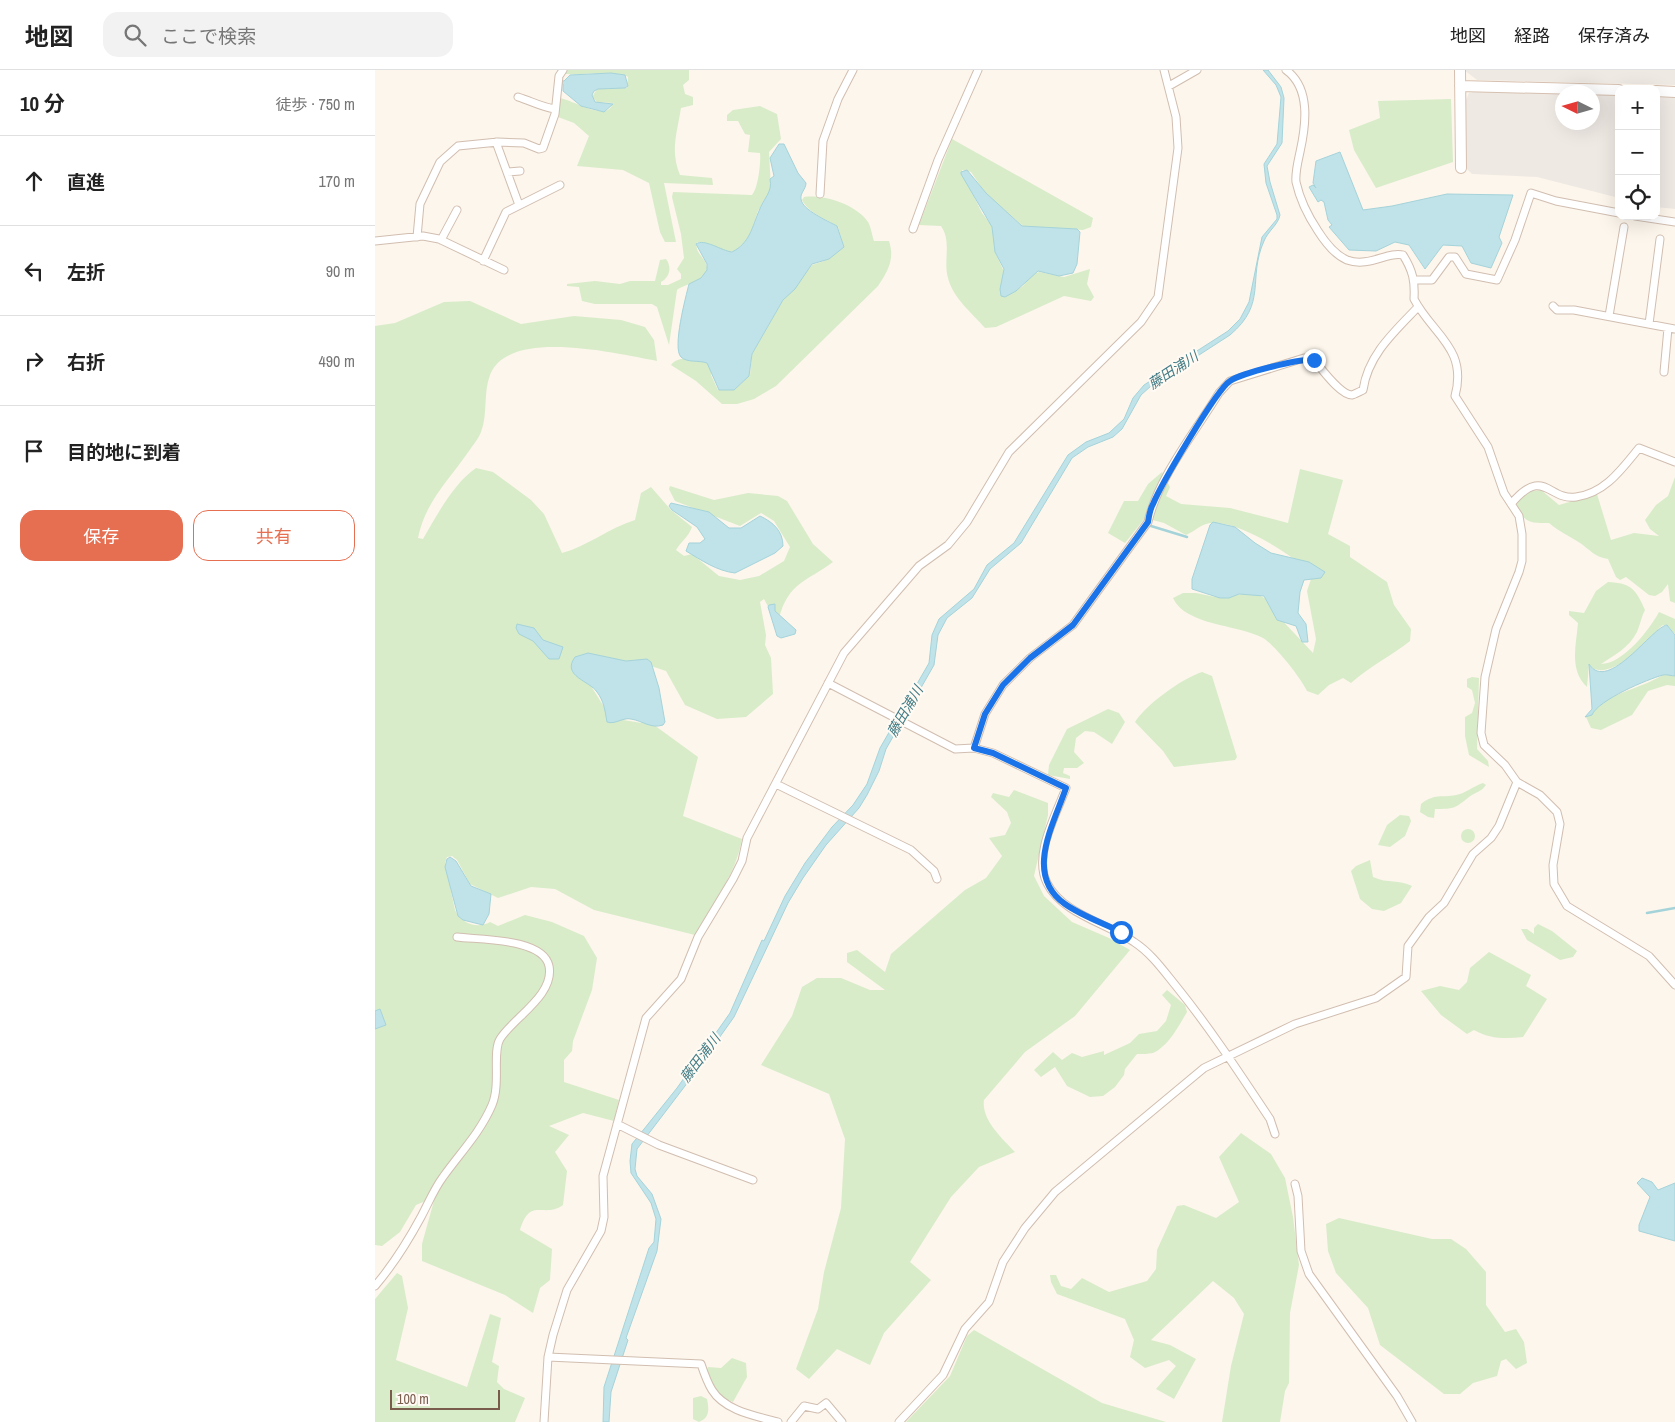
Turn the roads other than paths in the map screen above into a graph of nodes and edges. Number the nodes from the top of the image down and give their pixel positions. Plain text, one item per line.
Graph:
1 (563, 70) edge
2 (853, 70) edge
3 (978, 70) edge
4 (1164, 70) edge
5 (1197, 70) edge
6 (1286, 70) edge
7 (1460, 70) edge
8 (1169, 86) junction
9 (1460, 86) junction
10 (1615, 90) edge
11 (1660, 91) edge
12 (1675, 92) edge
13 (518, 97) dead end
14 (555, 108) junction
15 (496, 142) junction
16 (1461, 168) dead end
17 (520, 171) dead end
18 (507, 172) junction
19 (561, 185) dead end
20 (820, 194) dead end
21 (519, 205) junction
22 (457, 210) dead end
23 (1615, 212) edge
24 (1660, 220) edge
25 (1675, 222) edge
26 (1624, 227) dead end
27 (913, 229) dead end
28 (417, 237) junction
29 (1660, 239) dead end
30 (441, 240) junction
31 (375, 241) edge
32 (483, 261) junction
33 (504, 270) dead end
34 (1415, 280) junction
35 (1553, 306) dead end
36 (1418, 307) junction
37 (1609, 316) junction
38 (1649, 324) junction
39 (1672, 328) edge
40 (1664, 372) dead end
41 (1675, 462) edge
42 (1511, 504) junction
43 (828, 682) junction
44 (974, 748) junction
45 (1517, 782) junction
46 (776, 784) junction
47 (937, 879) dead end
48 (457, 938) dead end
49 (1675, 985) edge
50 (1227, 1055) junction
51 (617, 1124) junction
52 (1275, 1134) dead end
53 (753, 1180) dead end
54 (1295, 1184) dead end
55 (375, 1286) edge
56 (548, 1357) junction
57 (841, 1421) edge
58 (544, 1422) edge
59 (778, 1422) edge
60 (791, 1422) edge
61 (899, 1422) edge
62 (1412, 1422) edge

1 - 14 street
2 - 20 street
3 - 27 street
4 - 8 street
5 - 8 street
6 - 34 street
7 - 9 street
8 - 43 street
9 - 10 street
9 - 16 street
11 - 12 street
13 - 14 street
14 - 15 street
15 - 18 street
15 - 28 street
17 - 18 street
18 - 21 street
19 - 21 street
21 - 32 street
22 - 30 street
23 - 34 street
24 - 25 street
26 - 37 street
28 - 30 street
28 - 31 street
29 - 38 street
30 - 32 street
32 - 33 street
34 - 36 street
35 - 37 street
36 - 42 street
36 - 44 street
37 - 38 street
38 - 39 street
39 - 40 street
41 - 42 street
42 - 45 street
43 - 44 street
43 - 46 street
44 - 50 street
45 - 49 street
45 - 50 street
46 - 47 street
46 - 51 street
48 - 55 street
50 - 52 street
50 - 61 street
51 - 53 street
51 - 56 street
54 - 62 street
56 - 58 street
56 - 59 street
57 - 60 street

